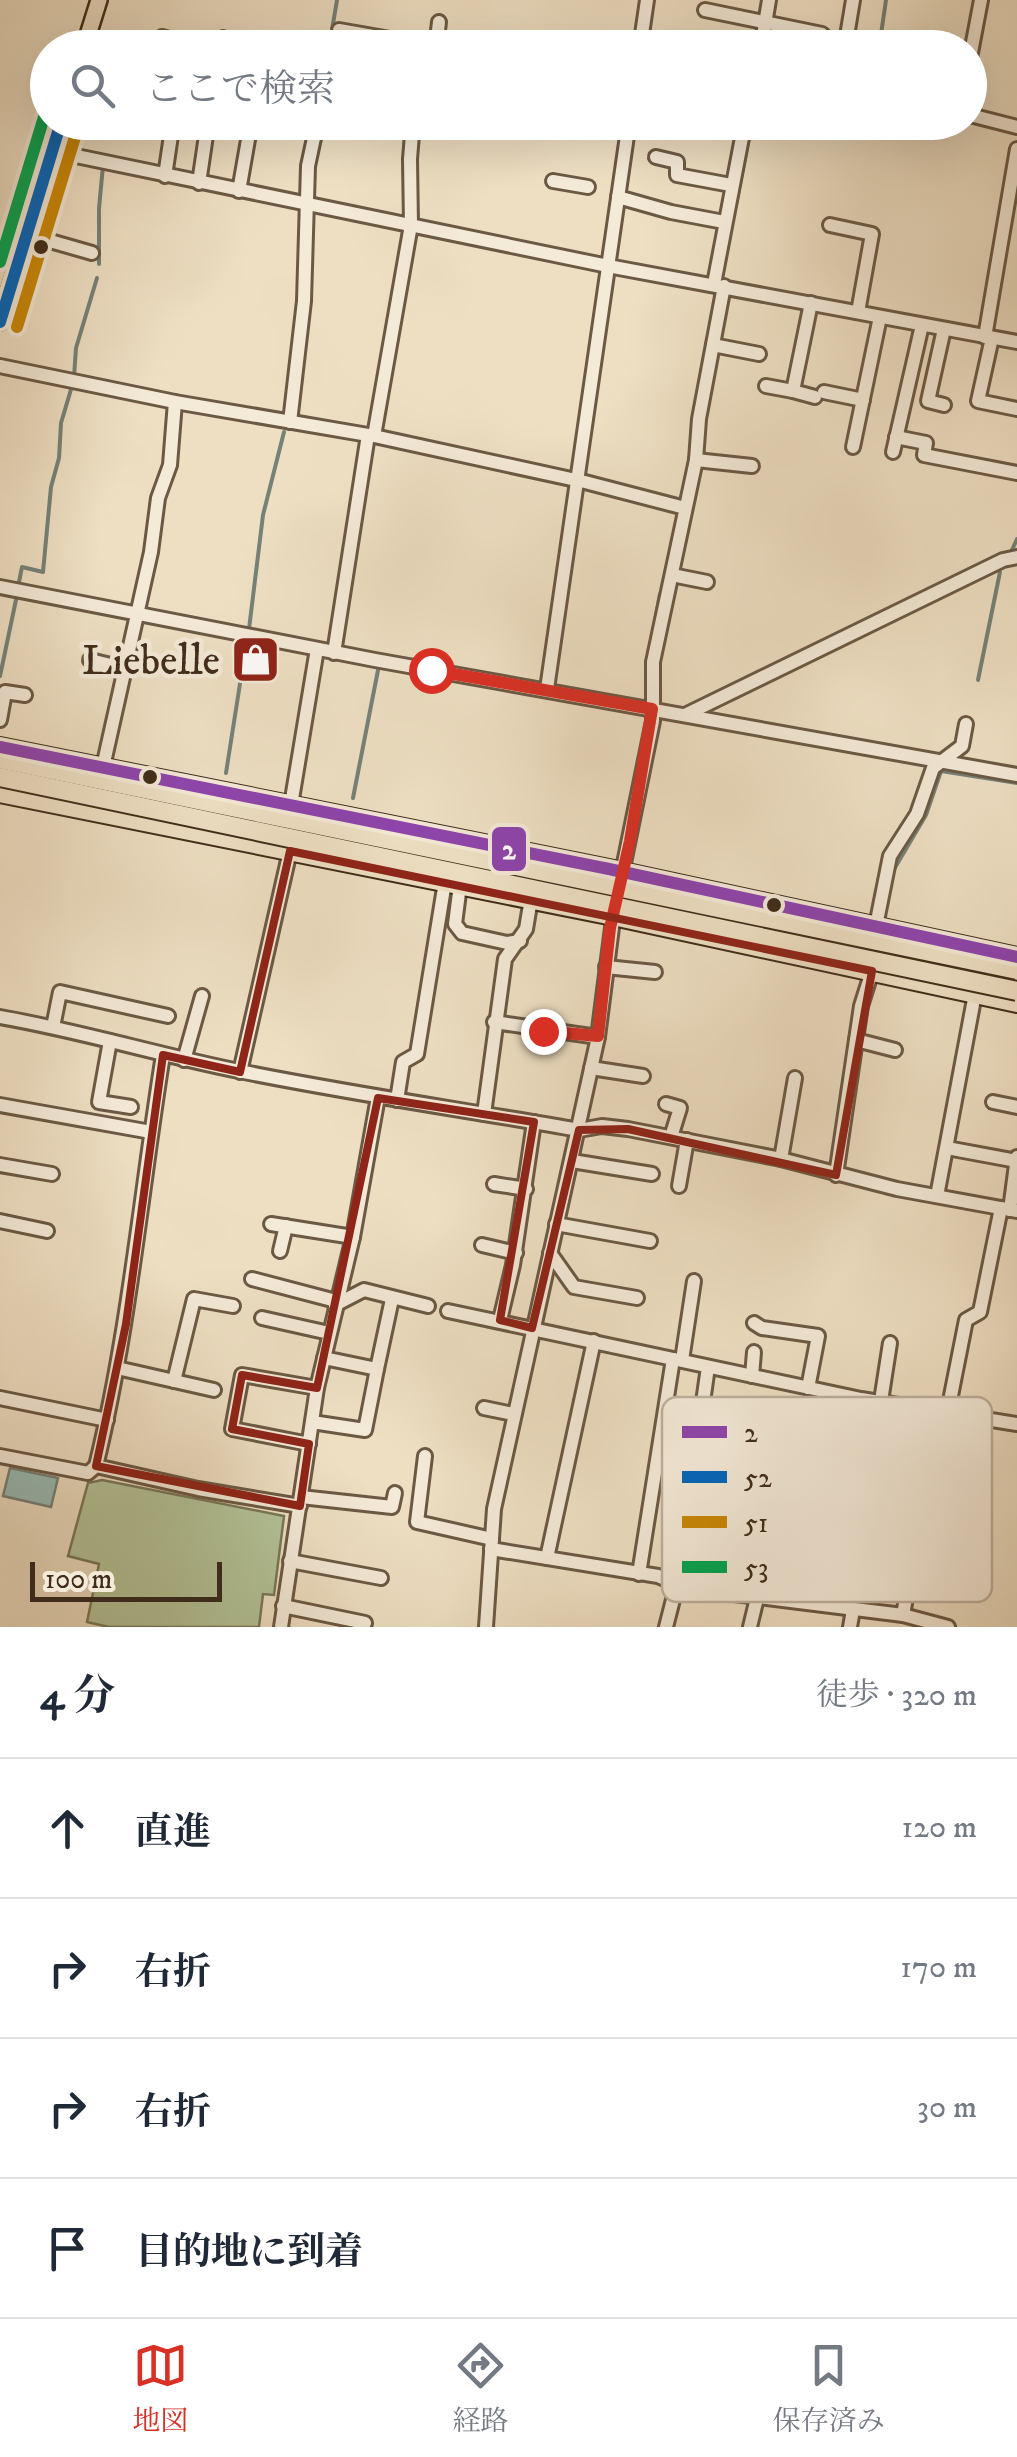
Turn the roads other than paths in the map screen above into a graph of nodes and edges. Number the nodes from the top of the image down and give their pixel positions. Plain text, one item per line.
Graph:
1 (99, 0) edge
2 (647, 0) edge
3 (770, 0) edge
4 (853, 0) edge
5 (981, 0) edge
6 (705, 10) dead end
7 (440, 22) dead end
8 (766, 22) junction
9 (90, 30) edge
10 (439, 30) edge
11 (643, 30) edge
12 (764, 30) edge
13 (803, 30) edge
14 (848, 30) edge
15 (975, 30) edge
16 (987, 119) edge
17 (1017, 127) edge
18 (55, 140) edge
19 (170, 140) edge
20 (205, 140) edge
21 (248, 140) edge
22 (314, 140) edge
23 (412, 140) edge
24 (626, 140) edge
25 (741, 140) edge
26 (1017, 149) edge
27 (52, 151) junction
28 (656, 157) dead end
29 (165, 176) junction
30 (553, 181) dead end
31 (198, 182) junction
32 (732, 185) junction
33 (588, 187) dead end
34 (240, 191) junction
35 (618, 196) junction
36 (308, 205) junction
37 (724, 222) junction
38 (411, 226) junction
39 (830, 226) dead end
40 (29, 235) junction
41 (92, 253) dead end
42 (608, 266) junction
43 (719, 285) junction
44 (811, 303) junction
45 (858, 312) junction
46 (880, 316) junction
47 (0, 322) edge
48 (922, 325) junction
49 (944, 330) junction
50 (989, 337) junction
51 (1017, 342) edge
52 (713, 345) junction
53 (759, 354) dead end
54 (0, 366) edge
55 (766, 386) dead end
56 (793, 391) junction
57 (862, 400) junction
58 (175, 402) junction
59 (944, 406) dead end
60 (1017, 409) edge
61 (290, 422) junction
62 (371, 436) junction
63 (896, 437) junction
64 (853, 447) dead end
65 (892, 452) dead end
66 (696, 460) junction
67 (752, 466) dead end
68 (1017, 473) edge
69 (577, 480) junction
70 (685, 508) junction
71 (1017, 557) edge
72 (672, 574) junction
73 (707, 582) dead end
74 (0, 588) edge
75 (136, 614) junction
76 (316, 649) junction
77 (334, 653) junction
78 (90, 660) dead end
79 (124, 668) junction
80 (548, 689) junction
81 (25, 695) dead end
82 (652, 709) junction
83 (685, 715) junction
84 (0, 720) edge
85 (966, 724) dead end
86 (0, 747) edge
87 (0, 759) edge
88 (939, 762) junction
89 (103, 768) junction
90 (1017, 775) edge
91 (0, 777) edge
92 (0, 792) edge
93 (291, 805) junction
94 (290, 851) junction
95 (623, 872) junction
96 (453, 884) junction
97 (531, 900) junction
98 (613, 916) junction
99 (876, 926) junction
100 (520, 940) junction
101 (1017, 957) edge
102 (606, 967) junction
103 (1017, 970) edge
104 (872, 971) junction
105 (655, 972) dead end
106 (1017, 990) edge
107 (975, 994) junction
108 (202, 996) dead end
109 (1017, 1003) edge
110 (168, 1016) dead end
111 (0, 1017) edge
112 (494, 1022) junction
113 (53, 1026) junction
114 (598, 1036) junction
115 (856, 1040) junction
116 (110, 1041) junction
117 (896, 1050) dead end
118 (162, 1055) junction
119 (184, 1060) junction
120 (591, 1068) junction
121 (240, 1072) junction
122 (642, 1076) dead end
123 (795, 1078) dead end
124 (378, 1097) junction
125 (397, 1100) junction
126 (993, 1102) dead end
127 (666, 1104) dead end
128 (0, 1105) edge
129 (131, 1107) dead end
130 (1017, 1108) edge
131 (484, 1114) junction
132 (534, 1122) junction
133 (579, 1130) junction
134 (150, 1132) junction
135 (671, 1137) junction
136 (687, 1140) junction
137 (947, 1148) junction
138 (780, 1159) junction
139 (1017, 1159) edge
140 (572, 1161) junction
141 (0, 1165) edge
142 (52, 1174) dead end
143 (836, 1174) junction
144 (644, 1177) dead end
145 (494, 1184) dead end
146 (679, 1186) dead end
147 (526, 1189) junction
148 (938, 1196) junction
149 (1009, 1210) edge
150 (0, 1221) edge
151 (556, 1224) junction
152 (47, 1231) dead end
153 (354, 1237) junction
154 (650, 1241) dead end
155 (482, 1245) dead end
156 (280, 1251) dead end
157 (516, 1253) junction
158 (550, 1253) junction
159 (252, 1280) dead end
160 (694, 1281) dead end
161 (636, 1298) dead end
162 (392, 1299) junction
163 (336, 1303) junction
164 (233, 1306) dead end
165 (428, 1306) dead end
166 (448, 1311) dead end
167 (262, 1318) dead end
168 (500, 1320) junction
169 (754, 1323) dead end
170 (532, 1328) junction
171 (329, 1332) junction
172 (594, 1341) junction
173 (890, 1343) dead end
174 (754, 1352) dead end
175 (324, 1358) junction
176 (677, 1360) junction
177 (708, 1367) junction
178 (117, 1368) junction
179 (377, 1370) junction
180 (752, 1376) junction
181 (174, 1381) junction
182 (317, 1388) junction
183 (808, 1388) junction
184 (214, 1390) dead end
185 (670, 1397) edge
186 (704, 1397) edge
187 (859, 1397) edge
188 (882, 1397) edge
189 (947, 1397) edge
190 (0, 1398) edge
191 (484, 1408) dead end
192 (512, 1414) junction
193 (992, 1419) edge
194 (108, 1420) junction
195 (312, 1422) junction
196 (1017, 1424) edge
197 (308, 1444) junction
198 (662, 1444) edge
199 (0, 1456) edge
200 (425, 1456) dead end
201 (96, 1466) junction
202 (395, 1493) dead end
203 (301, 1501) junction
204 (491, 1544) junction
205 (547, 1558) junction
206 (290, 1561) junction
207 (639, 1574) junction
208 (381, 1578) dead end
209 (662, 1578) edge
210 (672, 1602) edge
211 (755, 1602) edge
212 (789, 1602) edge
213 (905, 1602) edge
214 (283, 1606) junction
215 (854, 1610) junction
216 (902, 1615) junction
217 (364, 1623) dead end
218 (281, 1627) edge
219 (486, 1627) edge
220 (666, 1627) edge
221 (750, 1627) edge
222 (850, 1627) edge
223 (948, 1627) edge

1 - 9 main road
2 - 11 street
3 - 8 street
4 - 14 street
5 - 15 street
6 - 8 street
7 - 10 street
8 - 12 street
8 - 13 street
16 - 17 street
18 - 27 main road
19 - 29 street
20 - 31 street
21 - 34 street
22 - 36 street
23 - 38 street
24 - 35 street
25 - 32 street
26 - 50 street
27 - 29 street
27 - 40 main road
28 - 32 street
29 - 31 street
30 - 33 street
31 - 34 street
32 - 37 street
34 - 36 street
35 - 37 street
35 - 42 street
36 - 38 street
36 - 61 street
37 - 43 street
38 - 42 street
38 - 62 street
39 - 45 street
40 - 41 street
40 - 47 main road
42 - 43 street
42 - 69 street
43 - 44 street
43 - 52 street
44 - 45 street
44 - 56 street
45 - 46 street
46 - 48 street
46 - 57 street
48 - 49 street
48 - 63 street
49 - 50 street
49 - 59 street
50 - 51 street
50 - 60 street
52 - 53 street
52 - 66 street
54 - 58 street
55 - 56 street
56 - 57 street
57 - 64 street
58 - 61 street
58 - 75 street
61 - 62 street
62 - 69 street
62 - 77 street
63 - 65 street
63 - 68 street
66 - 67 street
66 - 70 street
69 - 70 street
69 - 80 street
70 - 72 street
71 - 83 street
72 - 73 street
72 - 82 street
74 - 75 street
75 - 76 street
75 - 79 street
76 - 77 street
76 - 93 street
77 - 80 street
78 - 79 street
79 - 89 street
80 - 82 street
81 - 84 street
82 - 83 street
82 - 95 street
83 - 88 street
85 - 88 street
86 - 89 highway
87 - 103 highway, bridge
88 - 90 street
88 - 99 street
89 - 93 highway
91 - 106 highway, bridge
92 - 94 highway
93 - 95 highway
94 - 96 highway
94 - 121 street
95 - 98 street
95 - 99 highway
96 - 97 highway
96 - 100 street
96 - 125 street
97 - 98 highway
97 - 100 street
98 - 102 street
98 - 104 highway
99 - 101 highway
100 - 112 street
102 - 105 street
102 - 114 street
104 - 107 highway
104 - 115 street
107 - 109 highway
107 - 137 street
108 - 119 street
110 - 113 street
111 - 113 street
112 - 114 street
112 - 131 street
113 - 116 street
114 - 120 street
115 - 117 street
115 - 143 street
116 - 118 street
116 - 129 street
118 - 119 street
118 - 134 street
119 - 121 street
120 - 122 street
120 - 133 street
121 - 124 street
123 - 138 street
124 - 125 street
124 - 153 street
125 - 131 street
126 - 130 street
127 - 135 street
128 - 134 street
131 - 132 street
132 - 133 street
132 - 147 street
133 - 135 street
133 - 140 street
134 - 178 street
135 - 136 street
136 - 138 street
136 - 146 street
137 - 139 street
137 - 148 street
138 - 143 street
139 - 149 street
140 - 144 street
140 - 151 street
141 - 142 street
143 - 148 street
145 - 147 street
147 - 157 street
148 - 149 street
149 - 189 street
150 - 152 street
151 - 154 street
151 - 158 street
153 - 156 street
153 - 163 street
155 - 157 street
157 - 168 street
158 - 161 street
158 - 170 street
159 - 163 street
160 - 176 street
162 - 163 street
162 - 165 street
162 - 179 street
163 - 171 street
164 - 181 street
166 - 168 street
167 - 171 street
168 - 170 street
169 - 183 street
170 - 172 street
170 - 192 street
171 - 175 street
172 - 176 street
172 - 205 street
173 - 188 street
174 - 180 street
175 - 179 street
175 - 182 street
176 - 177 street
176 - 185 street
177 - 180 street
177 - 186 street
178 - 181 street
178 - 194 street
179 - 195 street
180 - 183 street
181 - 184 street
182 - 195 street
182 - 197 street
183 - 187 street
190 - 194 street
191 - 192 street
192 - 204 street
193 - 196 street
194 - 201 street
195 - 197 street
197 - 203 street
198 - 207 street
199 - 201 street
200 - 204 street
201 - 203 street
202 - 203 street
203 - 206 street
204 - 205 street
204 - 219 street
205 - 207 street
206 - 208 street
206 - 214 street
207 - 209 street
210 - 220 street
211 - 221 street
212 - 215 street
213 - 216 street
214 - 217 street
214 - 218 street
215 - 216 street
215 - 222 street
216 - 223 street

